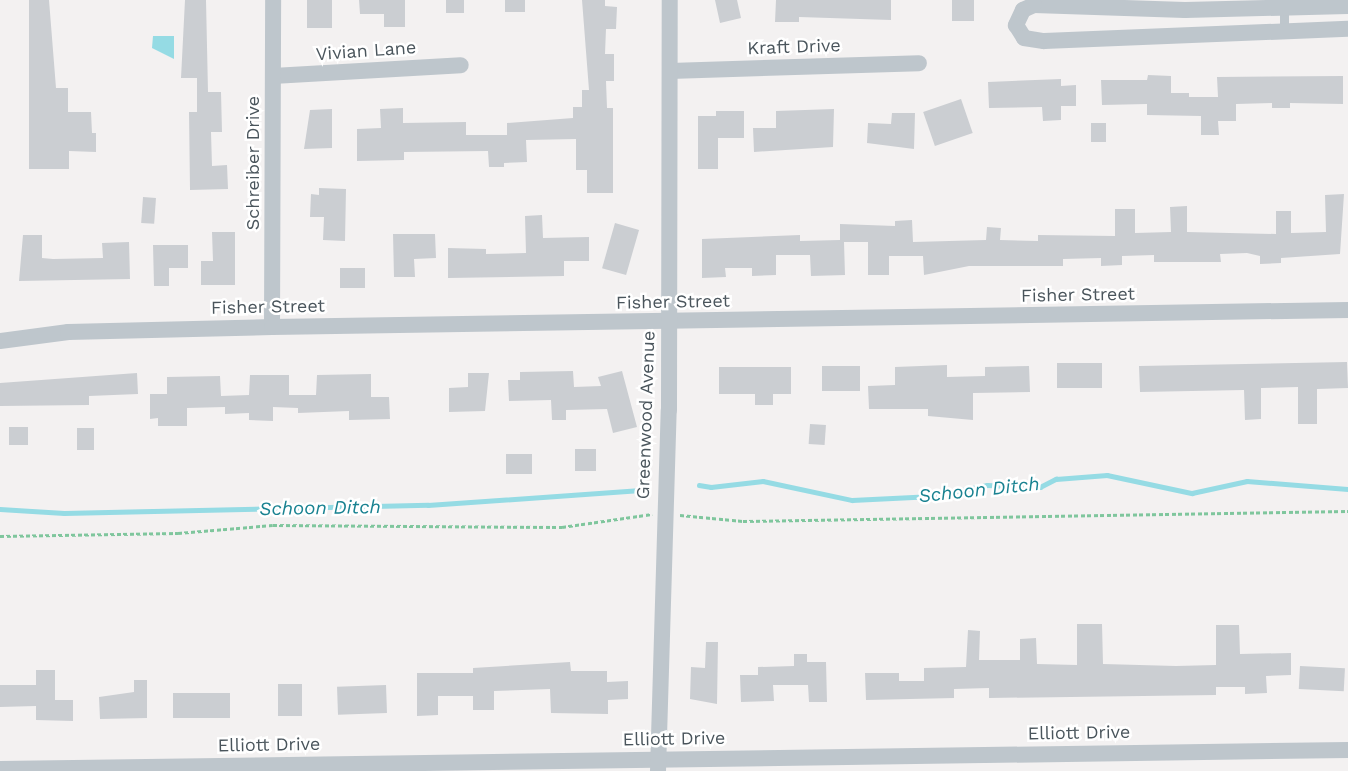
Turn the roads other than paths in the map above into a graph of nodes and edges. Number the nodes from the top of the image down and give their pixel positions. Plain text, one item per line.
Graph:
1 (273, 0) edge
2 (670, 0) edge
3 (1348, 6) edge
4 (1284, 8) junction
5 (1348, 29) edge
6 (1284, 32) junction
7 (920, 63) dead end
8 (462, 65) dead end
9 (670, 71) junction
10 (273, 76) junction
11 (1348, 310) edge
12 (669, 322) junction
13 (272, 327) junction
14 (0, 340) edge
15 (1348, 750) edge
16 (658, 765) edge
17 (0, 770) edge

1 - 10 street, Schreiber Drive
2 - 9 street, Greenwood Avenue
3 - 4 street
4 - 6 lane
4 - 6 street
5 - 6 street
7 - 9 street, Kraft Drive
8 - 10 street, Vivian Lane
9 - 12 street, Greenwood Avenue
10 - 13 street, Schreiber Drive
11 - 12 street, Fisher Street
12 - 13 street, Fisher Street
12 - 16 street, Greenwood Avenue
13 - 14 street, Fisher Street
15 - 16 street, Elliott Drive
16 - 17 street, Elliott Drive

